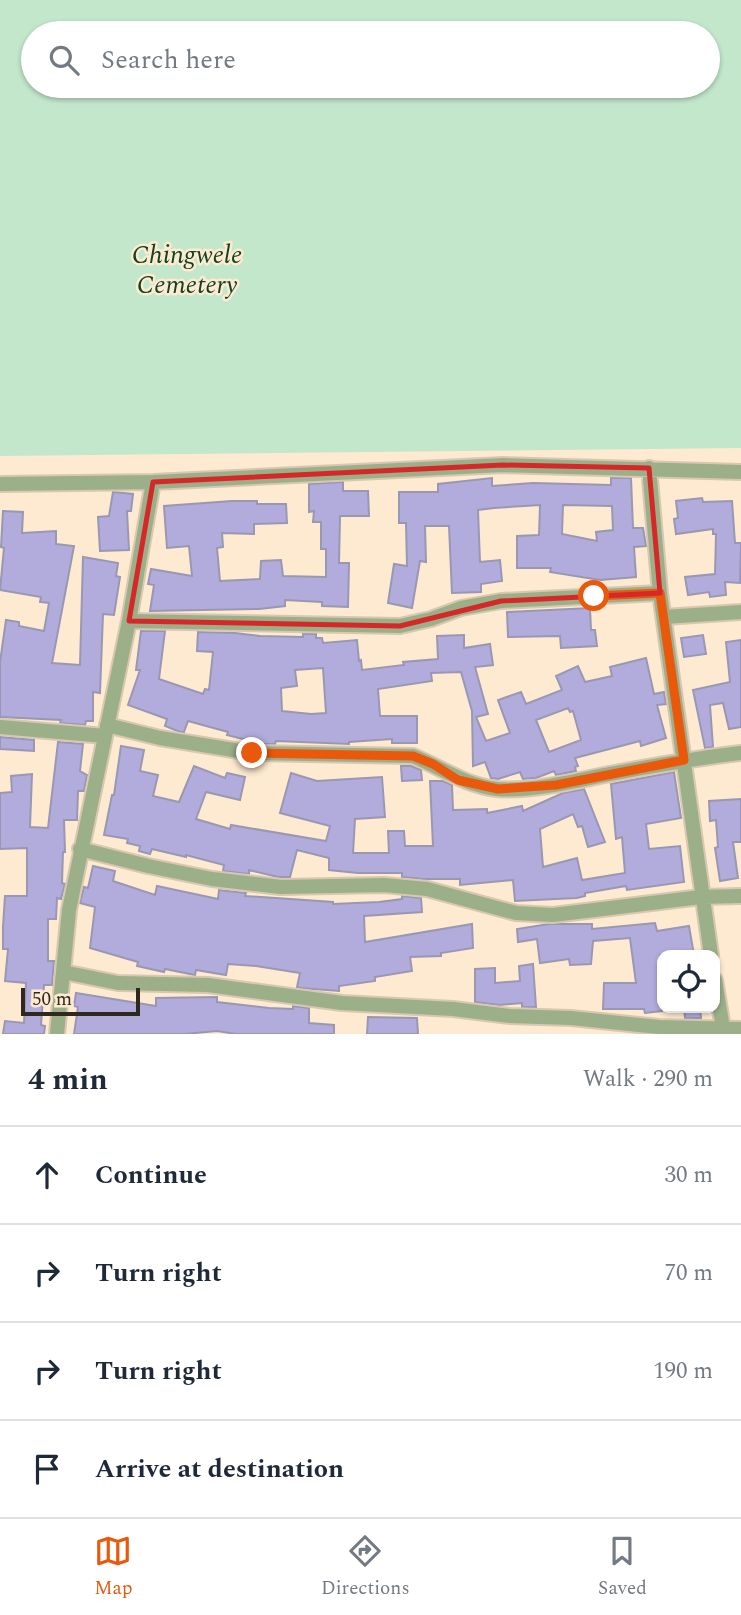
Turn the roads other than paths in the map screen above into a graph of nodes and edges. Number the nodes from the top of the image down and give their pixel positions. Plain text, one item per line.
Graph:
1 (649, 468) junction
2 (741, 472) edge
3 (153, 482) junction
4 (0, 484) edge
5 (660, 593) junction
6 (741, 612) edge
7 (664, 617) junction
8 (129, 621) junction
9 (0, 727) edge
10 (106, 730) junction
11 (741, 753) edge
12 (684, 760) junction
13 (80, 849) junction
14 (741, 896) edge
15 (701, 897) junction
16 (710, 950) edge
17 (63, 972) junction
18 (720, 1010) edge
19 (723, 1028) junction
20 (741, 1029) edge
21 (57, 1034) edge

1 - 2 street
1 - 3 street
1 - 5 street
3 - 4 street
3 - 8 street
5 - 7 street
5 - 8 street
6 - 7 street
7 - 12 street
8 - 10 street
9 - 10 street
10 - 12 street
10 - 13 street
11 - 12 street
12 - 15 street
13 - 15 street
13 - 17 street
14 - 15 street
15 - 16 street
17 - 19 street
17 - 21 street
18 - 19 street
19 - 20 street

